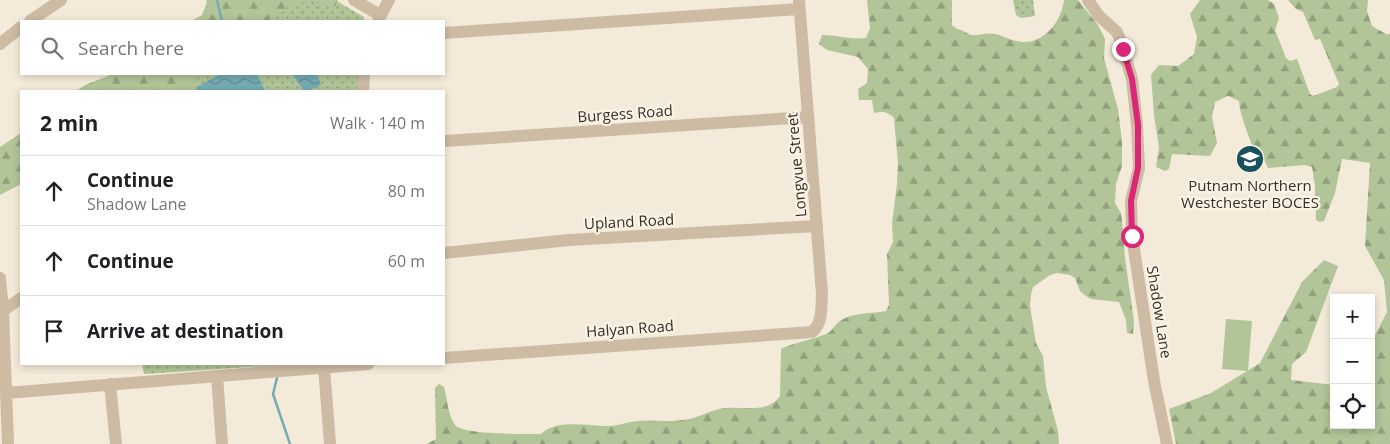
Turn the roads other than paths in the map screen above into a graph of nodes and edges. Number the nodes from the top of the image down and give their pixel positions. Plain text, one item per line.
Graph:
1 (61, 0) edge
2 (354, 0) edge
3 (389, 0) edge
4 (1088, 0) edge
5 (799, 5) edge
6 (379, 18) edge
7 (31, 20) edge
8 (20, 28) edge
9 (445, 34) edge
10 (0, 44) edge
11 (364, 75) edge
12 (363, 90) edge
13 (808, 117) junction
14 (445, 141) edge
15 (817, 226) junction
16 (445, 254) edge
17 (0, 278) edge
18 (20, 299) edge
19 (3, 311) junction
20 (817, 327) joint
21 (445, 358) edge
22 (353, 365) edge
23 (324, 367) junction
24 (217, 376) junction
25 (110, 384) junction
26 (6, 393) junction
27 (8, 444) edge
28 (116, 444) edge
29 (222, 444) edge
30 (330, 444) edge
31 (1167, 444) edge

1 - 7 street
2 - 6 street
3 - 6 street
4 - 31 street, Shadow Lane
5 - 9 street
5 - 13 street, Longvue Street
8 - 10 street
11 - 12 street
13 - 14 street, Burgess Road
13 - 15 street, Longvue Street
15 - 16 street, Upland Road
15 - 20 street, Longvue Street
17 - 19 street
18 - 19 street
19 - 26 street
20 - 21 street, Halyan Road
22 - 23 street
23 - 24 street
23 - 30 street
24 - 25 street
24 - 29 street
25 - 26 street
25 - 28 street
26 - 27 street

